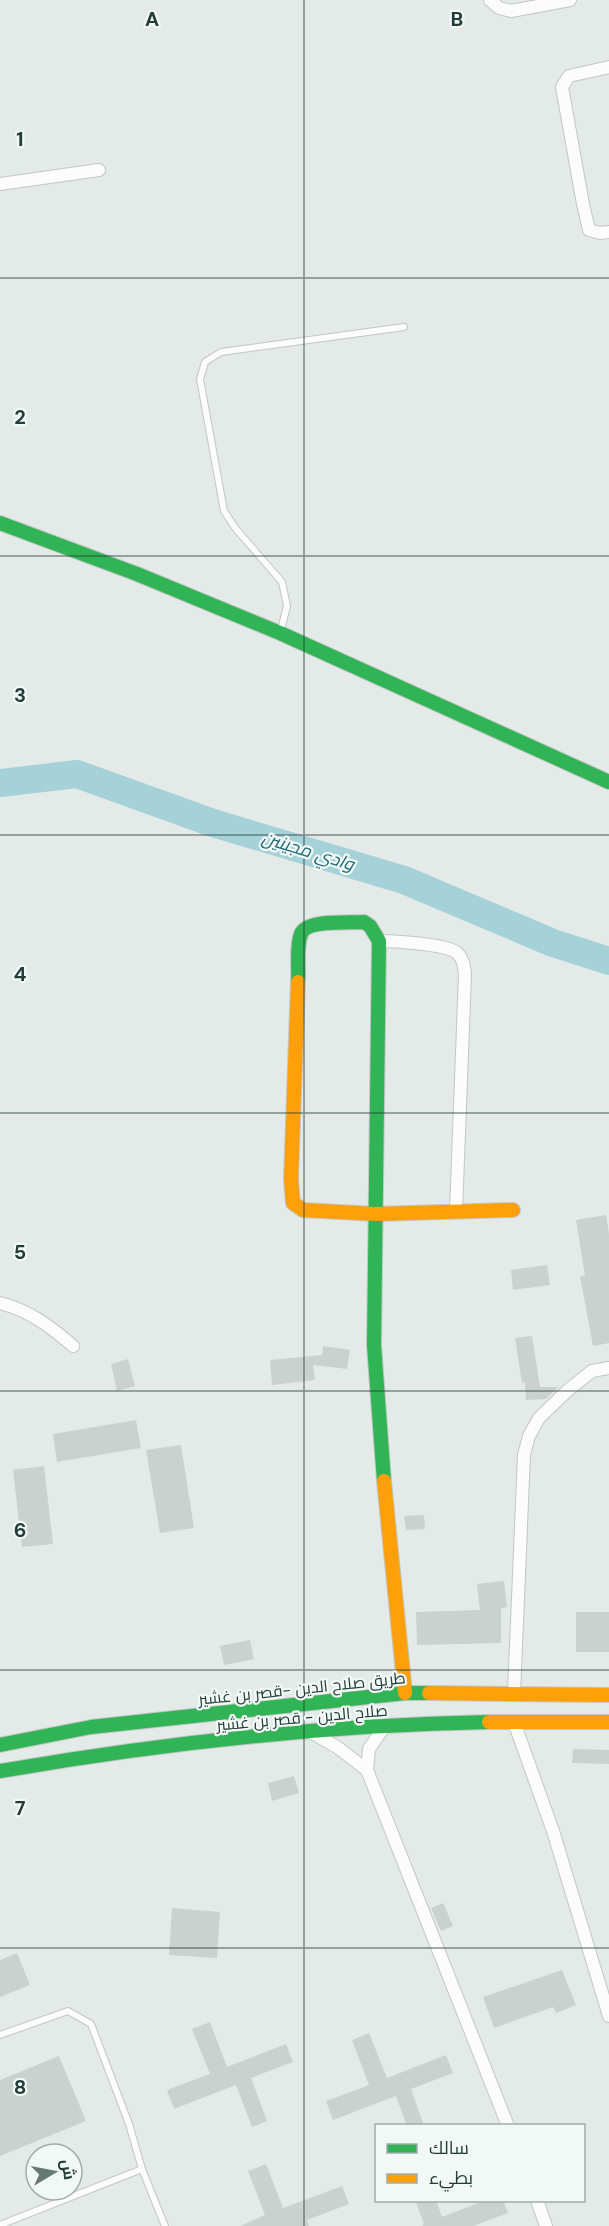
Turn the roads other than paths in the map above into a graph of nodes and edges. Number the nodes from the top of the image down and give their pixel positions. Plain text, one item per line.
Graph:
1 (490, 0) edge
2 (570, 0) edge
3 (609, 67) edge
4 (99, 170) dead end
5 (0, 184) edge
6 (609, 232) edge
7 (404, 327) dead end
8 (0, 523) edge
9 (280, 633) junction
10 (609, 782) edge
11 (379, 941) junction
12 (513, 1210) dead end
13 (456, 1212) junction
14 (376, 1214) junction
15 (0, 1303) edge
16 (73, 1346) dead end
17 (609, 1368) edge
18 (405, 1693) junction
19 (514, 1694) junction
20 (609, 1695) edge
21 (514, 1722) junction
22 (609, 1722) edge
23 (384, 1726) junction
24 (306, 1731) junction
25 (0, 1745) edge
26 (367, 1770) junction
27 (0, 1771) edge
28 (609, 2016) edge
29 (0, 2035) edge
30 (507, 2124) edge
31 (142, 2169) junction
32 (538, 2202) edge
33 (0, 2225) edge
34 (165, 2226) edge
35 (546, 2226) edge

1 - 2 street
3 - 6 street
4 - 5 street
7 - 9 lane
8 - 9 main road
9 - 10 main road
11 - 13 street
11 - 14 main road
11 - 14 main road
12 - 13 main road
13 - 14 main road
14 - 18 main road
15 - 16 street
17 - 19 street
18 - 19 main road, طريق صلاح الدين -قصر بن غشير
18 - 25 main road, طريق صلاح الدين -قصر بن غشير
19 - 20 main road, طريق صلاح الدين -قصر بن غشير
21 - 22 main road, صلاح الدين - قصر بن غشير
21 - 23 main road, صلاح الدين - قصر بن غشير
21 - 28 street
23 - 24 main road, صلاح الدين - قصر بن غشير
23 - 26 street
24 - 26 street
24 - 27 main road, صلاح الدين - قصر بن غشير
26 - 30 street
29 - 31 lane
31 - 33 lane
31 - 34 lane
32 - 35 street

